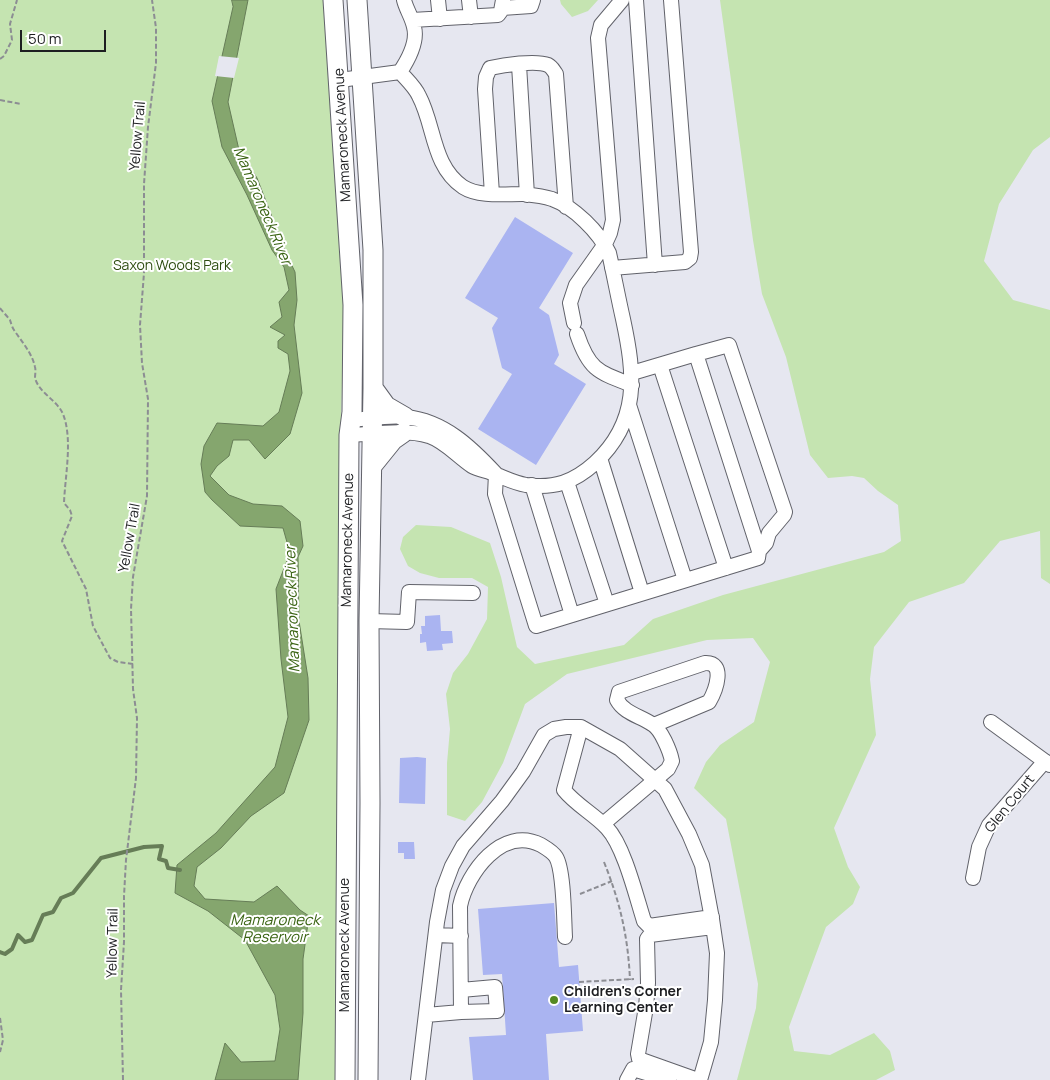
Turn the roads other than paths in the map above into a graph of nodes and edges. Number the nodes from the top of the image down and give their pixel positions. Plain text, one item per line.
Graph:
1 (333, 0) edge
2 (357, 0) edge
3 (404, 0) edge
4 (438, 0) edge
5 (469, 0) edge
6 (533, 0) edge
7 (622, 0) edge
8 (636, 0) edge
9 (671, 0) edge
10 (502, 4) edge
11 (471, 16) junction
12 (440, 18) junction
13 (412, 20) junction
14 (519, 64) junction
15 (400, 72) junction
16 (361, 78) junction
17 (340, 80) junction
18 (492, 194) junction
19 (527, 195) junction
20 (566, 207) junction
21 (605, 244) junction
22 (655, 265) junction
23 (612, 268) junction
24 (696, 354) junction
25 (660, 365) junction
26 (632, 379) junction
27 (373, 388) junction
28 (629, 405) junction
29 (404, 425) junction
30 (350, 427) junction
31 (372, 427) junction
32 (600, 458) junction
33 (372, 466) junction
34 (496, 474) junction
35 (567, 482) junction
36 (532, 485) junction
37 (759, 551) junction
38 (726, 568) junction
39 (685, 580) junction
40 (642, 593) junction
41 (474, 594) dead end
42 (607, 604) junction
43 (572, 615) junction
44 (369, 621) junction
45 (991, 722) dead end
46 (654, 725) junction
47 (581, 727) junction
48 (1047, 763) edge
49 (655, 780) junction
50 (346, 801) junction
51 (370, 803) junction
52 (603, 824) junction
53 (973, 878) dead end
54 (713, 922) junction
55 (436, 935) junction
56 (461, 936) junction
57 (565, 937) dead end
58 (461, 990) junction
59 (461, 1012) junction
60 (426, 1015) junction
61 (345, 1080) edge
62 (368, 1080) edge
63 (418, 1080) edge
64 (628, 1080) edge
65 (667, 1080) edge
66 (699, 1080) edge

1 - 17 main road, Mamaroneck Avenue
2 - 16 main road, Mamaroneck Avenue
3 - 13 street
4 - 12 street
5 - 11 street
6 - 10 street
7 - 21 street
8 - 22 street
9 - 22 street
10 - 11 street
11 - 12 street
12 - 13 street
13 - 15 street
14 - 18 street
14 - 19 street
14 - 20 street
15 - 16 street
15 - 18 street
16 - 17 street
16 - 27 main road, Mamaroneck Avenue
17 - 30 main road, Mamaroneck Avenue
18 - 19 street
19 - 20 street
20 - 21 street
21 - 23 street
21 - 26 street
22 - 23 street
23 - 26 street
24 - 25 street
24 - 37 street
24 - 37 street
25 - 26 street
25 - 38 street
26 - 28 street
27 - 29 main road
27 - 31 main road, Mamaroneck Avenue
28 - 32 street
28 - 39 street
29 - 31 street
29 - 33 main road
29 - 34 street
30 - 31 street
30 - 50 main road, Mamaroneck Avenue
31 - 33 main road, Mamaroneck Avenue
32 - 35 street
32 - 40 street
33 - 44 main road, Mamaroneck Avenue
34 - 36 street
34 - 43 street
35 - 36 street
35 - 42 street
36 - 43 street
37 - 38 street
38 - 39 street
39 - 40 street
40 - 42 street
41 - 44 street
42 - 43 street
44 - 51 main road, Mamaroneck Avenue
45 - 48 street
46 - 46 street
46 - 49 street
47 - 49 street
47 - 52 street
47 - 55 street
48 - 53 street, Glen Court
49 - 52 street
49 - 54 street
50 - 51 street
50 - 61 main road, Mamaroneck Avenue
51 - 62 main road, Mamaroneck Avenue
52 - 54 street
54 - 66 street
54 - 66 street
55 - 56 street
55 - 60 street
56 - 57 street
56 - 58 street
58 - 59 street
58 - 59 street
59 - 60 street
60 - 63 street
64 - 65 street

